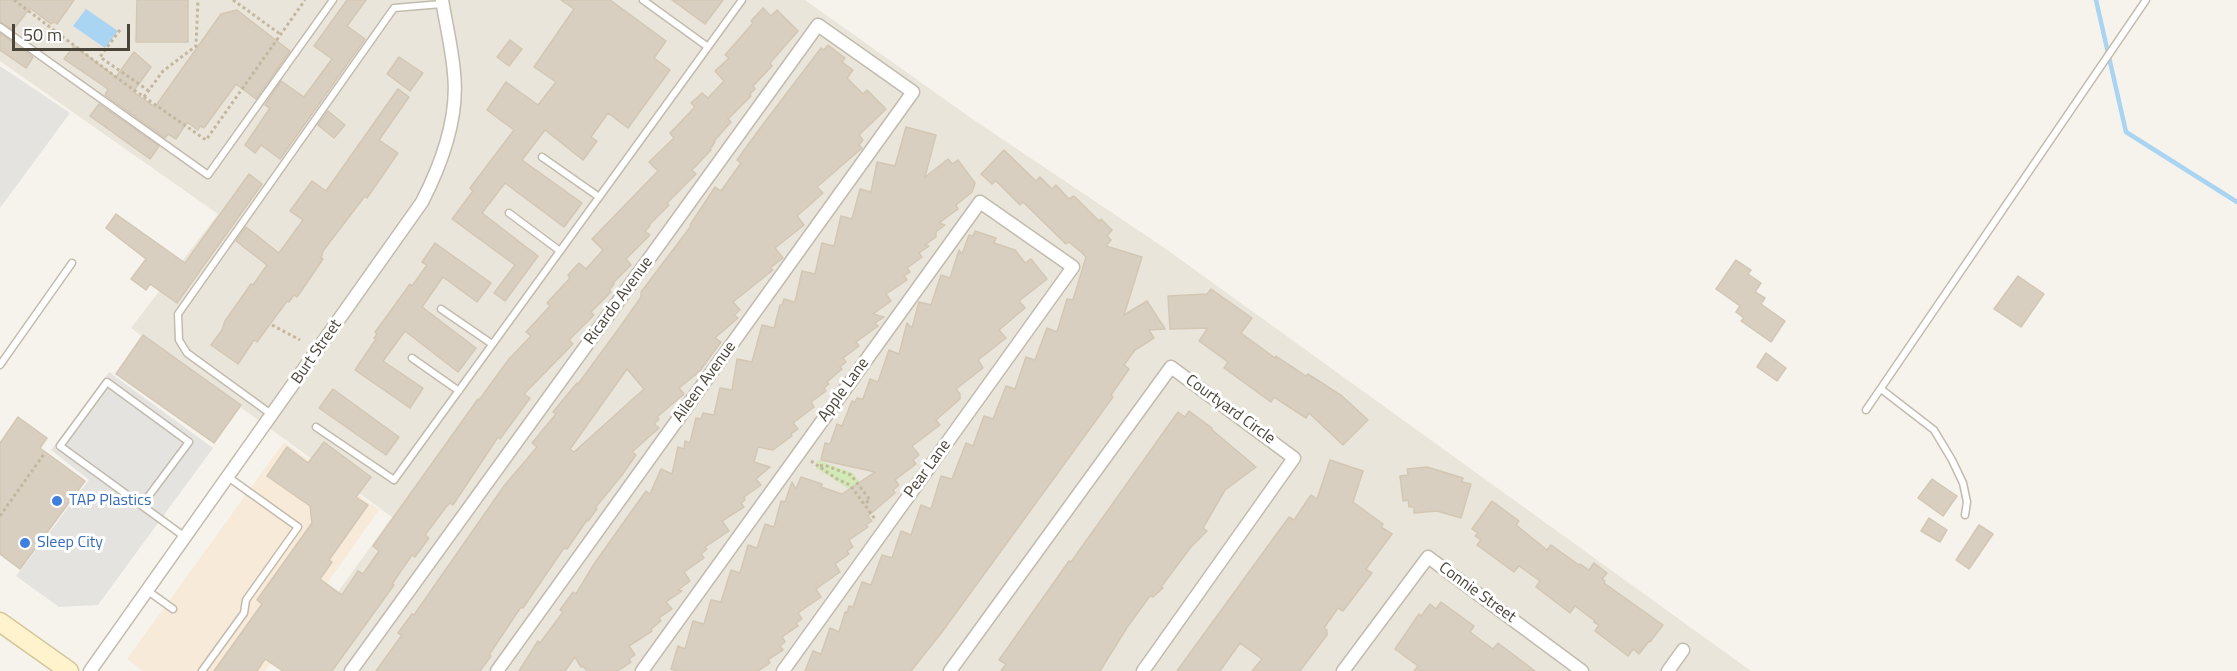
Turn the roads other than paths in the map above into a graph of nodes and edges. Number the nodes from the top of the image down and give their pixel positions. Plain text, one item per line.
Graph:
1 (333, 0) edge
2 (643, 0) edge
3 (742, 0) edge
4 (2146, 0) edge
5 (443, 2) edge
6 (0, 27) edge
7 (708, 47) junction
8 (913, 92) joint
9 (542, 157) dead end
10 (599, 197) junction
11 (509, 213) dead end
12 (560, 251) junction
13 (72, 263) dead end
14 (1073, 267) joint
15 (441, 309) dead end
16 (492, 344) junction
17 (412, 358) dead end
18 (0, 365) edge
19 (1881, 389) junction
20 (459, 391) junction
21 (1866, 410) dead end
22 (273, 415) junction
23 (316, 427) dead end
24 (228, 477) junction
25 (142, 505) junction
26 (1965, 515) dead end
27 (186, 537) junction
28 (147, 591) junction
29 (172, 609) dead end
30 (0, 622) edge
31 (1683, 650) dead end
32 (69, 671) edge
33 (90, 671) edge
34 (202, 671) edge
35 (351, 671) edge
36 (497, 671) edge
37 (642, 671) edge
38 (783, 671) edge
39 (950, 671) edge
40 (1143, 671) edge
41 (1343, 671) edge
42 (1582, 671) edge
43 (1668, 671) edge

1 - 6 lane
2 - 7 lane
3 - 7 lane
4 - 19 lane
5 - 22 street, Burt Street
5 - 22 lane
7 - 10 lane
8 - 35 street, Ricardo Avenue
8 - 36 street, Aileen Avenue
9 - 10 lane
10 - 12 lane
11 - 12 lane
12 - 16 lane
13 - 18 lane
14 - 37 street, Apple Lane
14 - 38 street, Pear Lane
15 - 16 lane
16 - 20 lane
17 - 20 lane
19 - 21 lane
19 - 26 lane
20 - 23 lane
22 - 24 street, Burt Street
24 - 27 street, Burt Street
24 - 34 lane
25 - 25 lane
25 - 27 lane
27 - 28 street, Burt Street
28 - 29 lane
28 - 33 street, Burt Street
30 - 32 main road
31 - 43 street
39 - 40 street, Courtyard Circle
41 - 42 street, Connie Street

